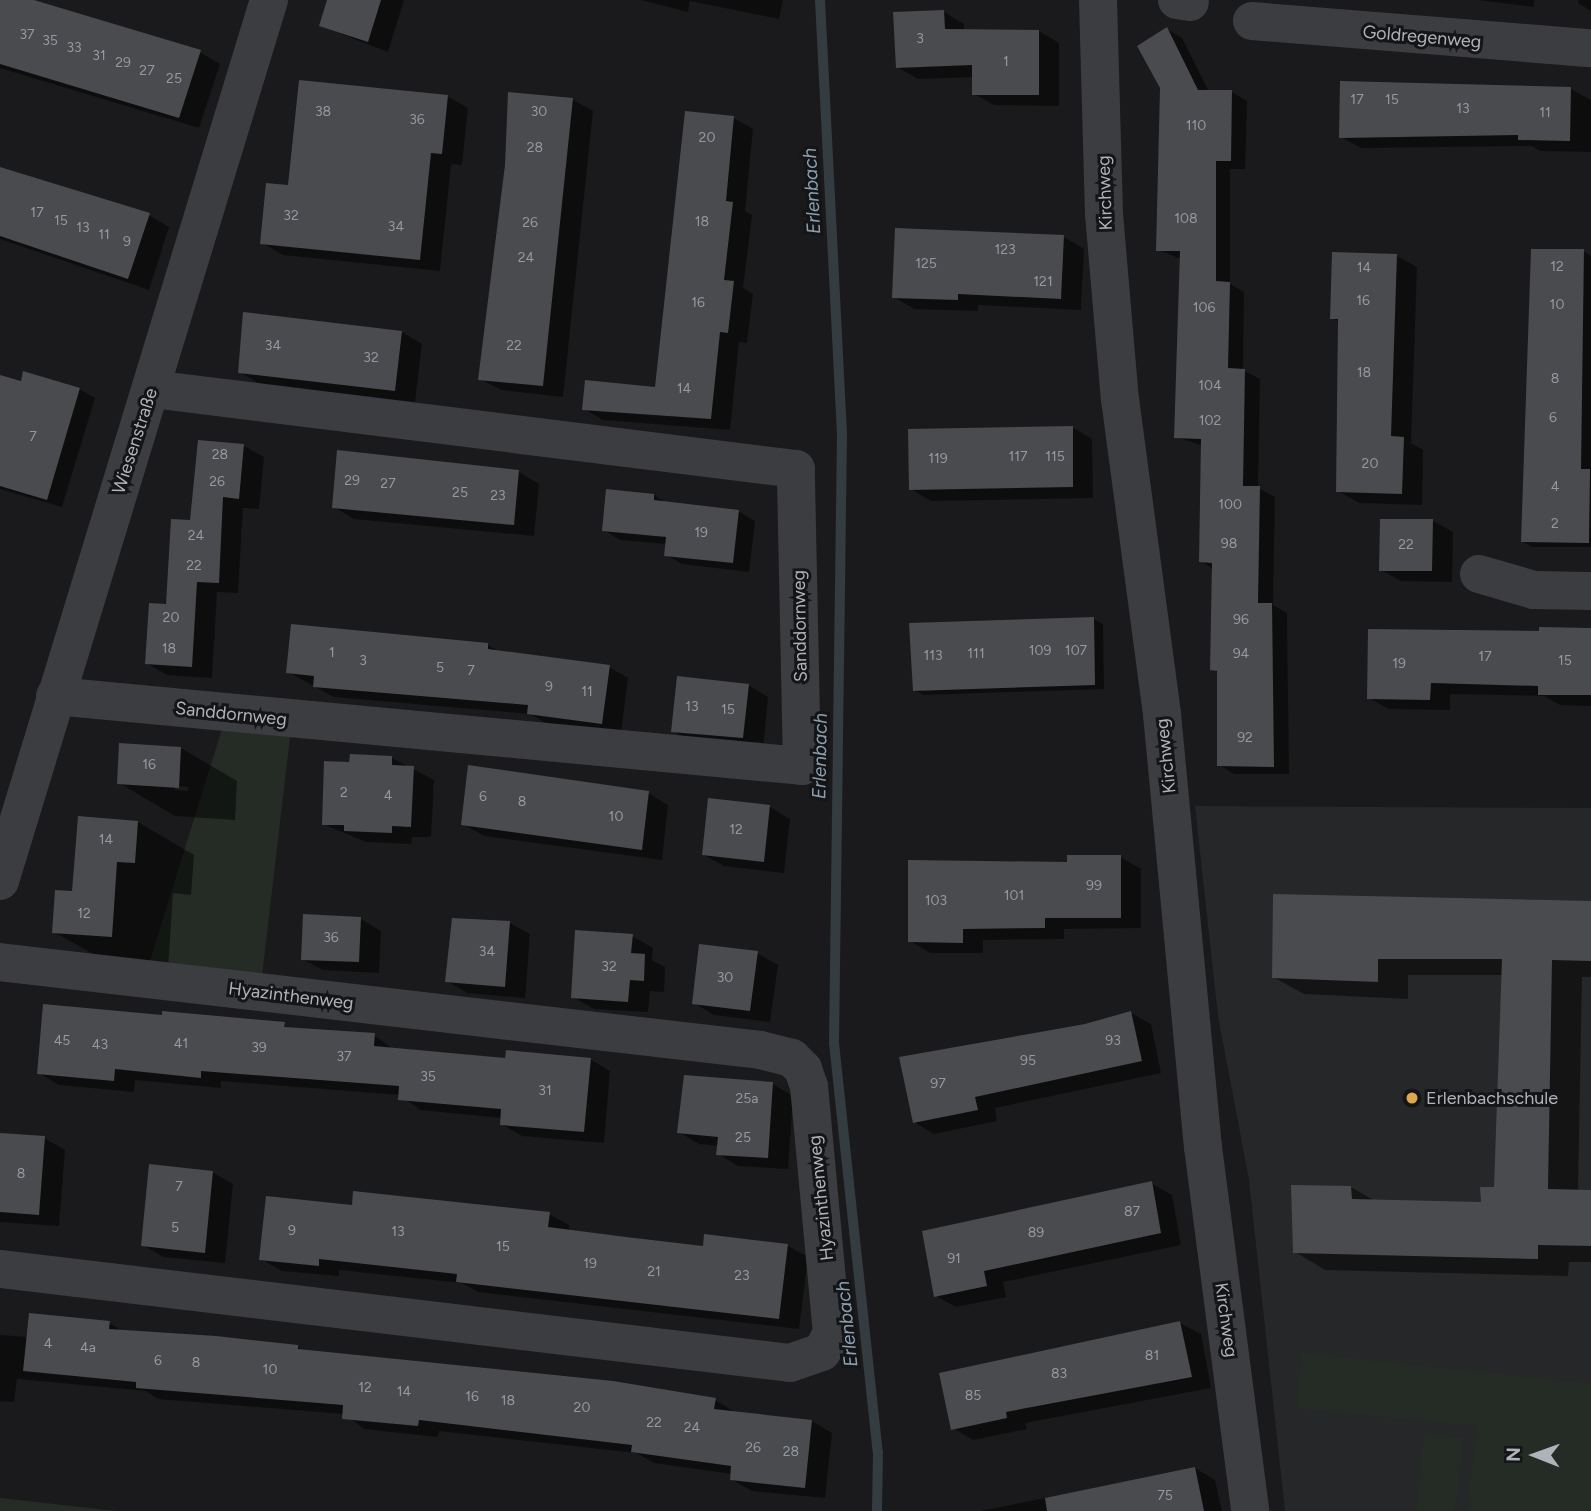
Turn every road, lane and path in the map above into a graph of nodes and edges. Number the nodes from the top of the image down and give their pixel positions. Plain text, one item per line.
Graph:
1 (268, 0) edge
2 (1098, 0) edge
3 (1252, 21) dead end
4 (1591, 48) edge
5 (152, 389) junction
6 (1479, 574) dead end
7 (1591, 591) edge
8 (55, 696) junction
9 (0, 881) edge
10 (0, 962) edge
11 (0, 1269) edge
12 (1250, 1511) edge

1 - 5 street, Wiesenstraße
2 - 12 street, Kirchweg
3 - 4 street, Goldregenweg
5 - 8 street, Wiesenstraße
5 - 8 street, Sanddornweg
6 - 7 street
8 - 9 street, Wiesenstraße
10 - 11 street, Hyazinthenweg

